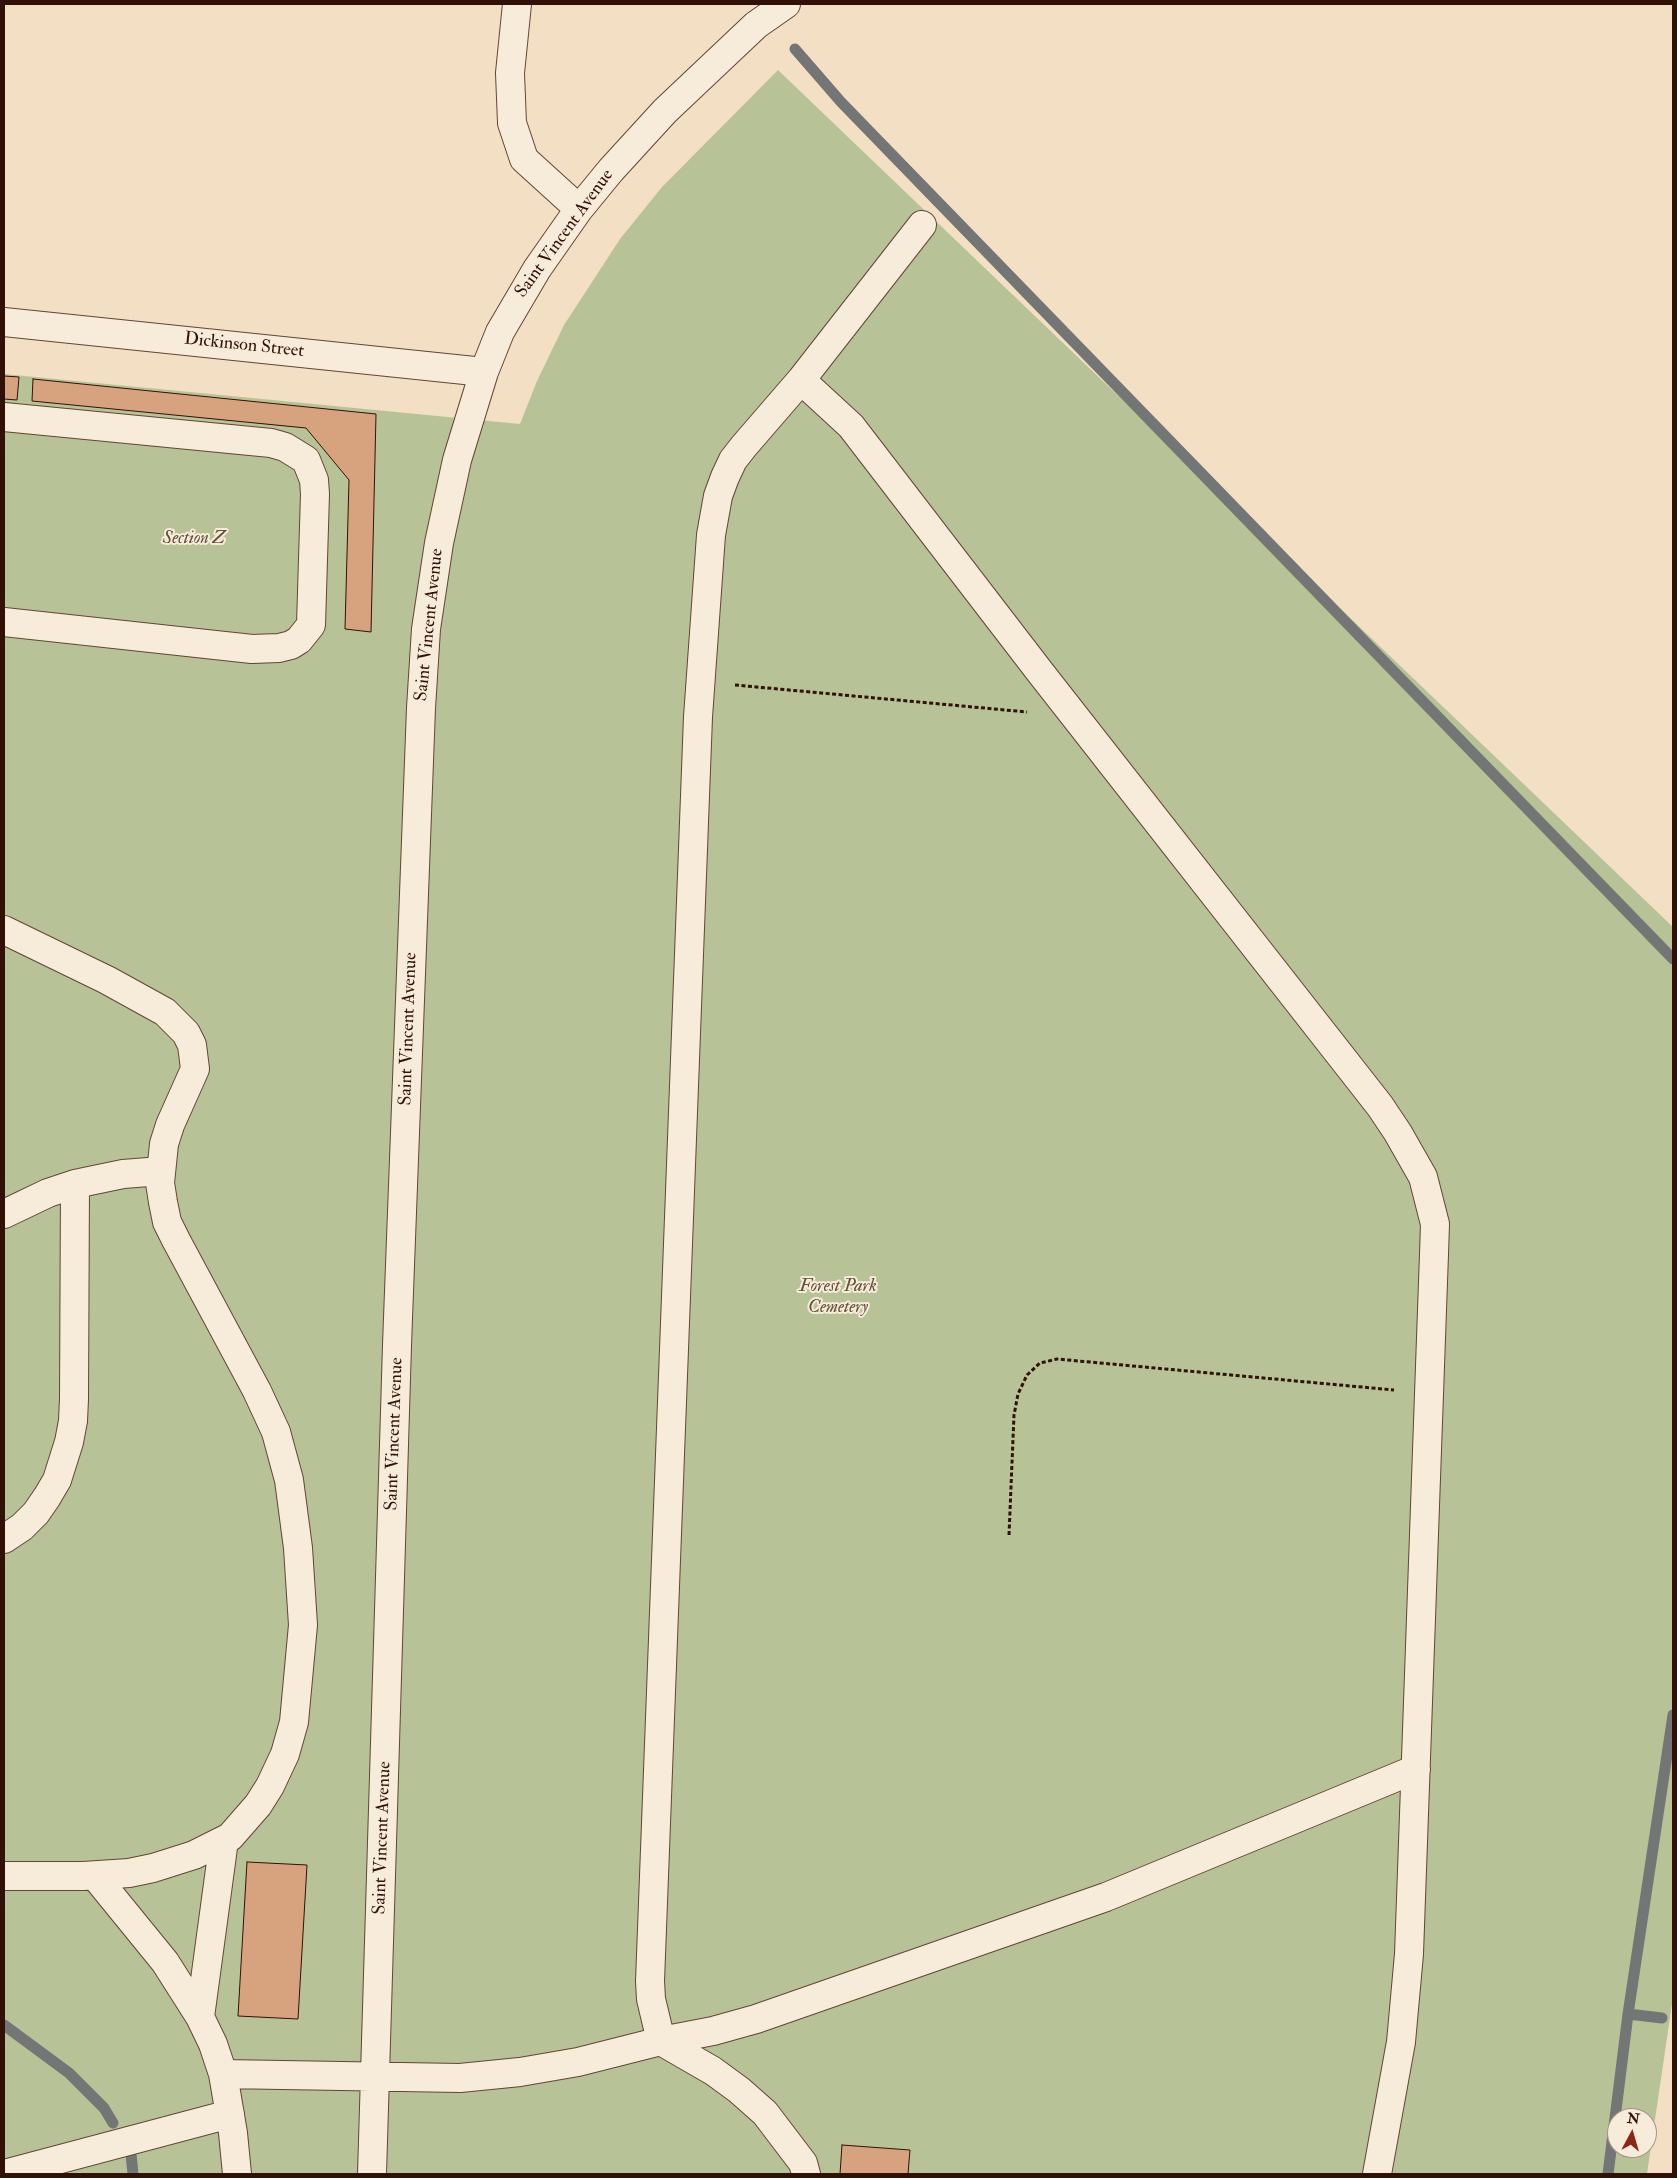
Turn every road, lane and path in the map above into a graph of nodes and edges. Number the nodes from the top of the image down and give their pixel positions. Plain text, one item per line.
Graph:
1 (517, 4) edge
2 (786, 4) edge
3 (580, 209) junction
4 (922, 225) dead end
5 (4, 322) edge
6 (484, 372) junction
7 (801, 380) junction
8 (4, 417) edge
9 (4, 622) edge
10 (701, 682) junction
11 (1075, 716) junction
12 (4, 930) edge
13 (161, 1170) junction
14 (75, 1184) junction
15 (4, 1214) edge
16 (1429, 1394) junction
17 (1009, 1535) dead end
18 (4, 1539) edge
19 (1416, 1769) junction
20 (224, 1840) junction
21 (4, 1876) edge
22 (95, 1876) junction
23 (200, 2017) junction
24 (661, 2041) junction
25 (223, 2074) junction
26 (376, 2076) junction
27 (230, 2114) junction
28 (6, 2172) edge
29 (237, 2174) edge
30 (372, 2174) edge
31 (806, 2174) edge
32 (1377, 2174) edge

1 - 3 street
2 - 3 street, Saint Vincent Avenue
3 - 6 street, Saint Vincent Avenue
4 - 7 street
5 - 6 street, Dickinson Street
6 - 26 street, Saint Vincent Avenue
7 - 10 street
7 - 11 street
8 - 9 street
10 - 11 path
10 - 24 street
11 - 16 street
12 - 13 street
13 - 14 street
13 - 20 street
14 - 15 street
14 - 18 street
16 - 17 path
16 - 19 street
19 - 24 street
19 - 32 street
20 - 22 street
20 - 23 street
21 - 22 street
22 - 23 street
23 - 25 street
24 - 26 street
24 - 31 street
25 - 26 street
25 - 27 street
26 - 30 street, Saint Vincent Avenue
27 - 28 street
27 - 29 street

